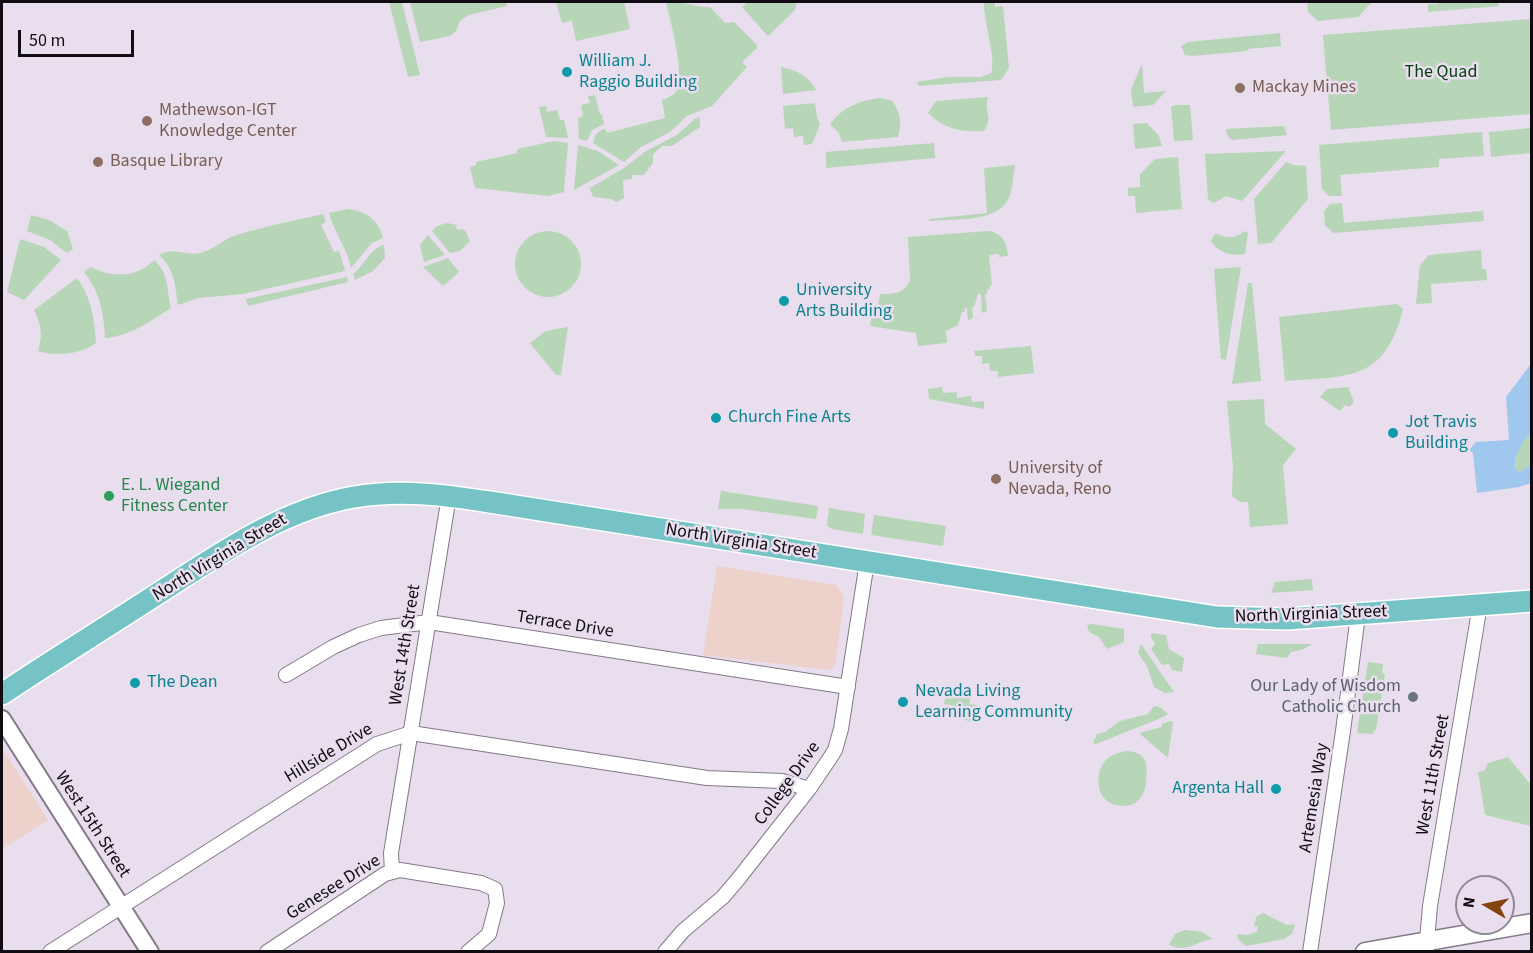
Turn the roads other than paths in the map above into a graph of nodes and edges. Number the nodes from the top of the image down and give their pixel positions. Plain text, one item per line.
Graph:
1 (449, 496) junction
2 (867, 562) junction
3 (1532, 601) edge
4 (1480, 605) junction
5 (1358, 615) junction
6 (429, 622) junction
7 (286, 675) dead end
8 (848, 687) junction
9 (2, 694) edge
10 (2, 719) edge
11 (411, 733) junction
12 (809, 789) junction
13 (392, 871) junction
14 (121, 906) junction
15 (1532, 923) edge
16 (1426, 946) edge
17 (50, 951) edge
18 (150, 951) edge
19 (267, 951) edge
20 (468, 951) edge
21 (665, 951) edge
22 (1310, 951) edge
23 (1365, 951) edge

1 - 2 main road, North Virginia Street
1 - 6 street, West 14th Street
1 - 9 main road, North Virginia Street
2 - 5 main road, North Virginia Street
2 - 8 street, College Drive
3 - 4 main road, North Virginia Street
4 - 5 main road, North Virginia Street
4 - 16 street, West 11th Street
5 - 22 street, Artemesia Way
6 - 7 street, Terrace Drive
6 - 8 street, Terrace Drive
6 - 11 street, West 14th Street
8 - 12 street, College Drive
10 - 14 street, West 15th Street
11 - 12 street, Hillside Drive
11 - 13 street, West 14th Street
11 - 14 street, Hillside Drive
12 - 21 street, College Drive
13 - 19 street, Genesee Drive
13 - 20 street, Genesee Drive
14 - 17 street, Hillside Drive
14 - 18 street, West 15th Street
15 - 16 main road
16 - 23 main road

